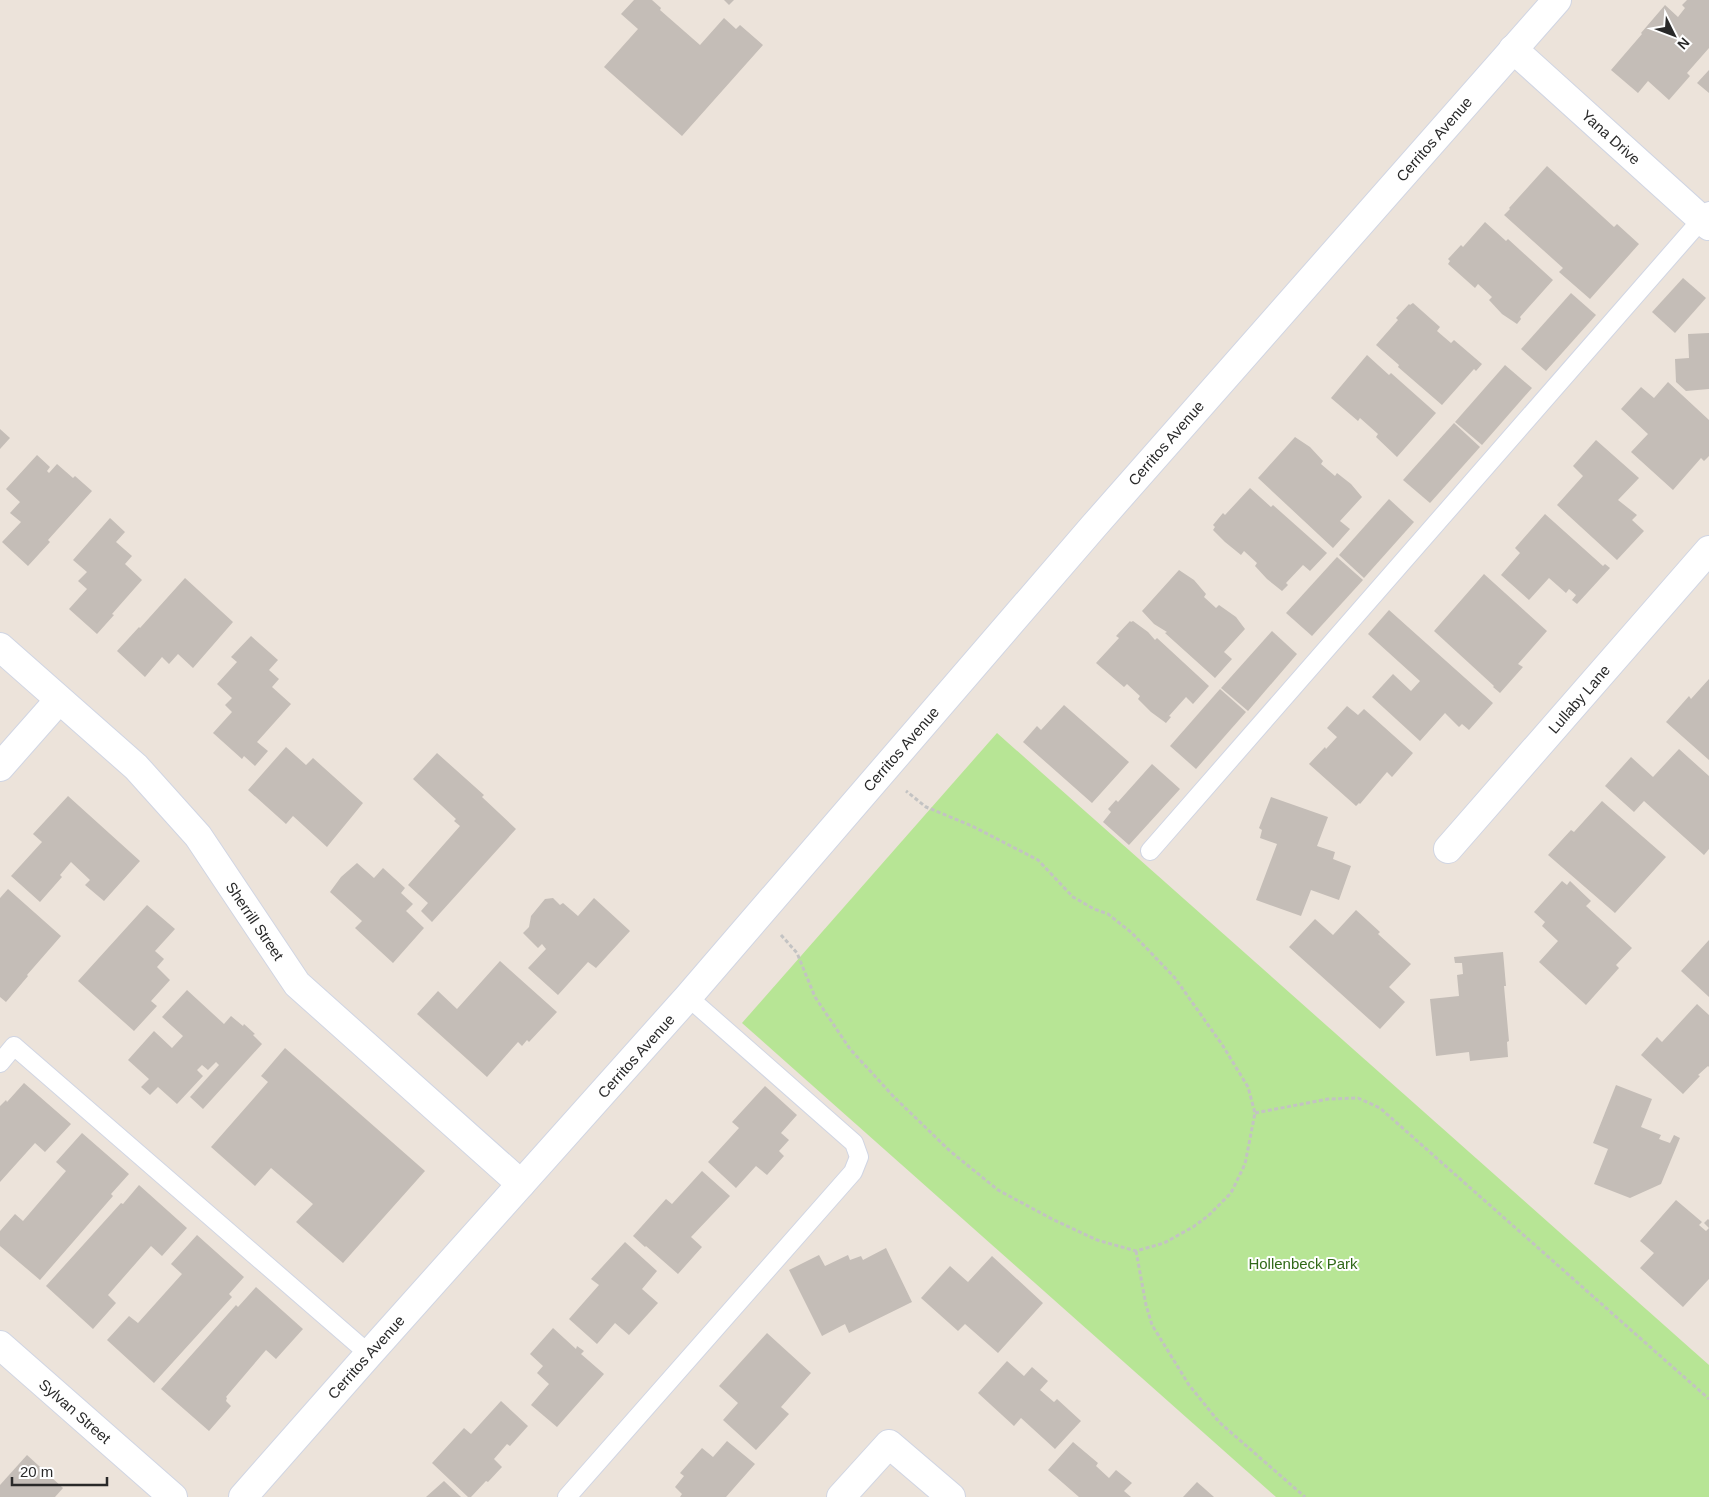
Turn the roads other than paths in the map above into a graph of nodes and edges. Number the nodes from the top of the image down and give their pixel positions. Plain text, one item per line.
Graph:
1 (1557, 0) edge
2 (1513, 49) junction
3 (1707, 219) edge
4 (1709, 550) edge
5 (0, 647) edge
6 (59, 700) junction
7 (0, 766) edge
8 (1448, 848) dead end
9 (1150, 851) dead end
10 (688, 997) junction
11 (0, 1063) edge
12 (521, 1184) junction
13 (0, 1345) edge
14 (369, 1354) junction
15 (173, 1497) edge
16 (243, 1497) edge
17 (567, 1497) edge
18 (841, 1497) edge
19 (951, 1497) edge

1 - 2 street, Cerritos Avenue
2 - 3 street, Yana Drive
2 - 10 street, Cerritos Avenue
3 - 9 lane
4 - 8 street, Lullaby Lane
5 - 6 street, Sherrill Street
6 - 7 street
6 - 12 street, Sherrill Street
10 - 12 street, Cerritos Avenue
10 - 17 lane
11 - 14 lane
12 - 14 street, Cerritos Avenue
13 - 15 street, Sylvan Street
14 - 16 street, Cerritos Avenue
18 - 19 street

